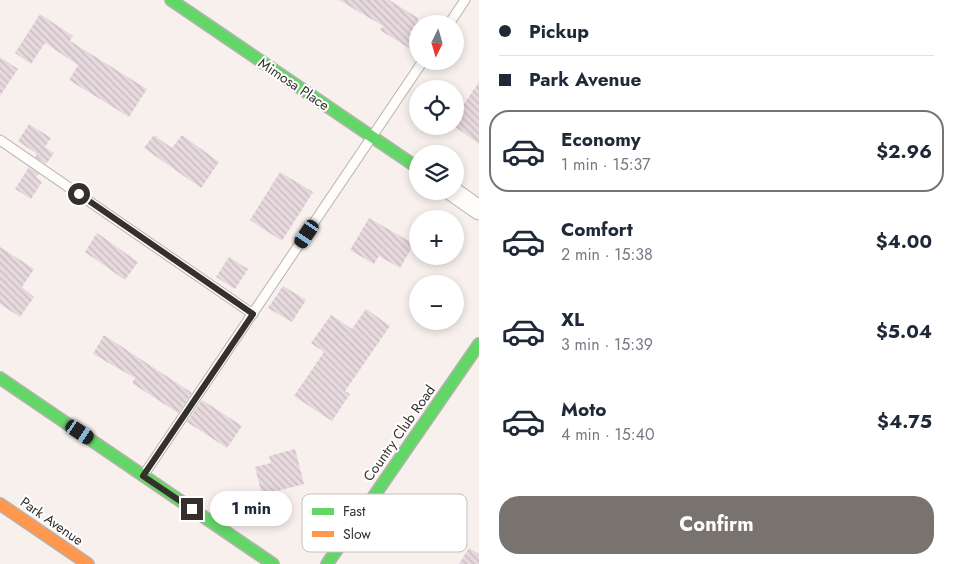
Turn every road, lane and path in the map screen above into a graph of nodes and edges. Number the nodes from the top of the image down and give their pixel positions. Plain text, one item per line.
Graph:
1 (171, 0) edge
2 (465, 0) edge
3 (455, 15) edge
4 (418, 70) edge
5 (372, 137) junction
6 (0, 140) edge
7 (409, 162) edge
8 (464, 199) edge
9 (479, 210) edge
10 (253, 314) junction
11 (479, 344) edge
12 (0, 378) edge
13 (143, 476) junction
14 (376, 494) edge
15 (0, 504) edge
16 (336, 552) edge
17 (82, 562) edge
18 (273, 564) edge
19 (328, 564) edge

1 - 5 street, Mimosa Place
2 - 3 lane
4 - 5 lane
5 - 7 street, Mimosa Place
5 - 10 lane
6 - 10 lane
8 - 9 street
10 - 13 lane
11 - 14 street, Country Club Road
12 - 13 street
13 - 18 street
15 - 17 street, Park Avenue
16 - 19 street, Country Club Road

